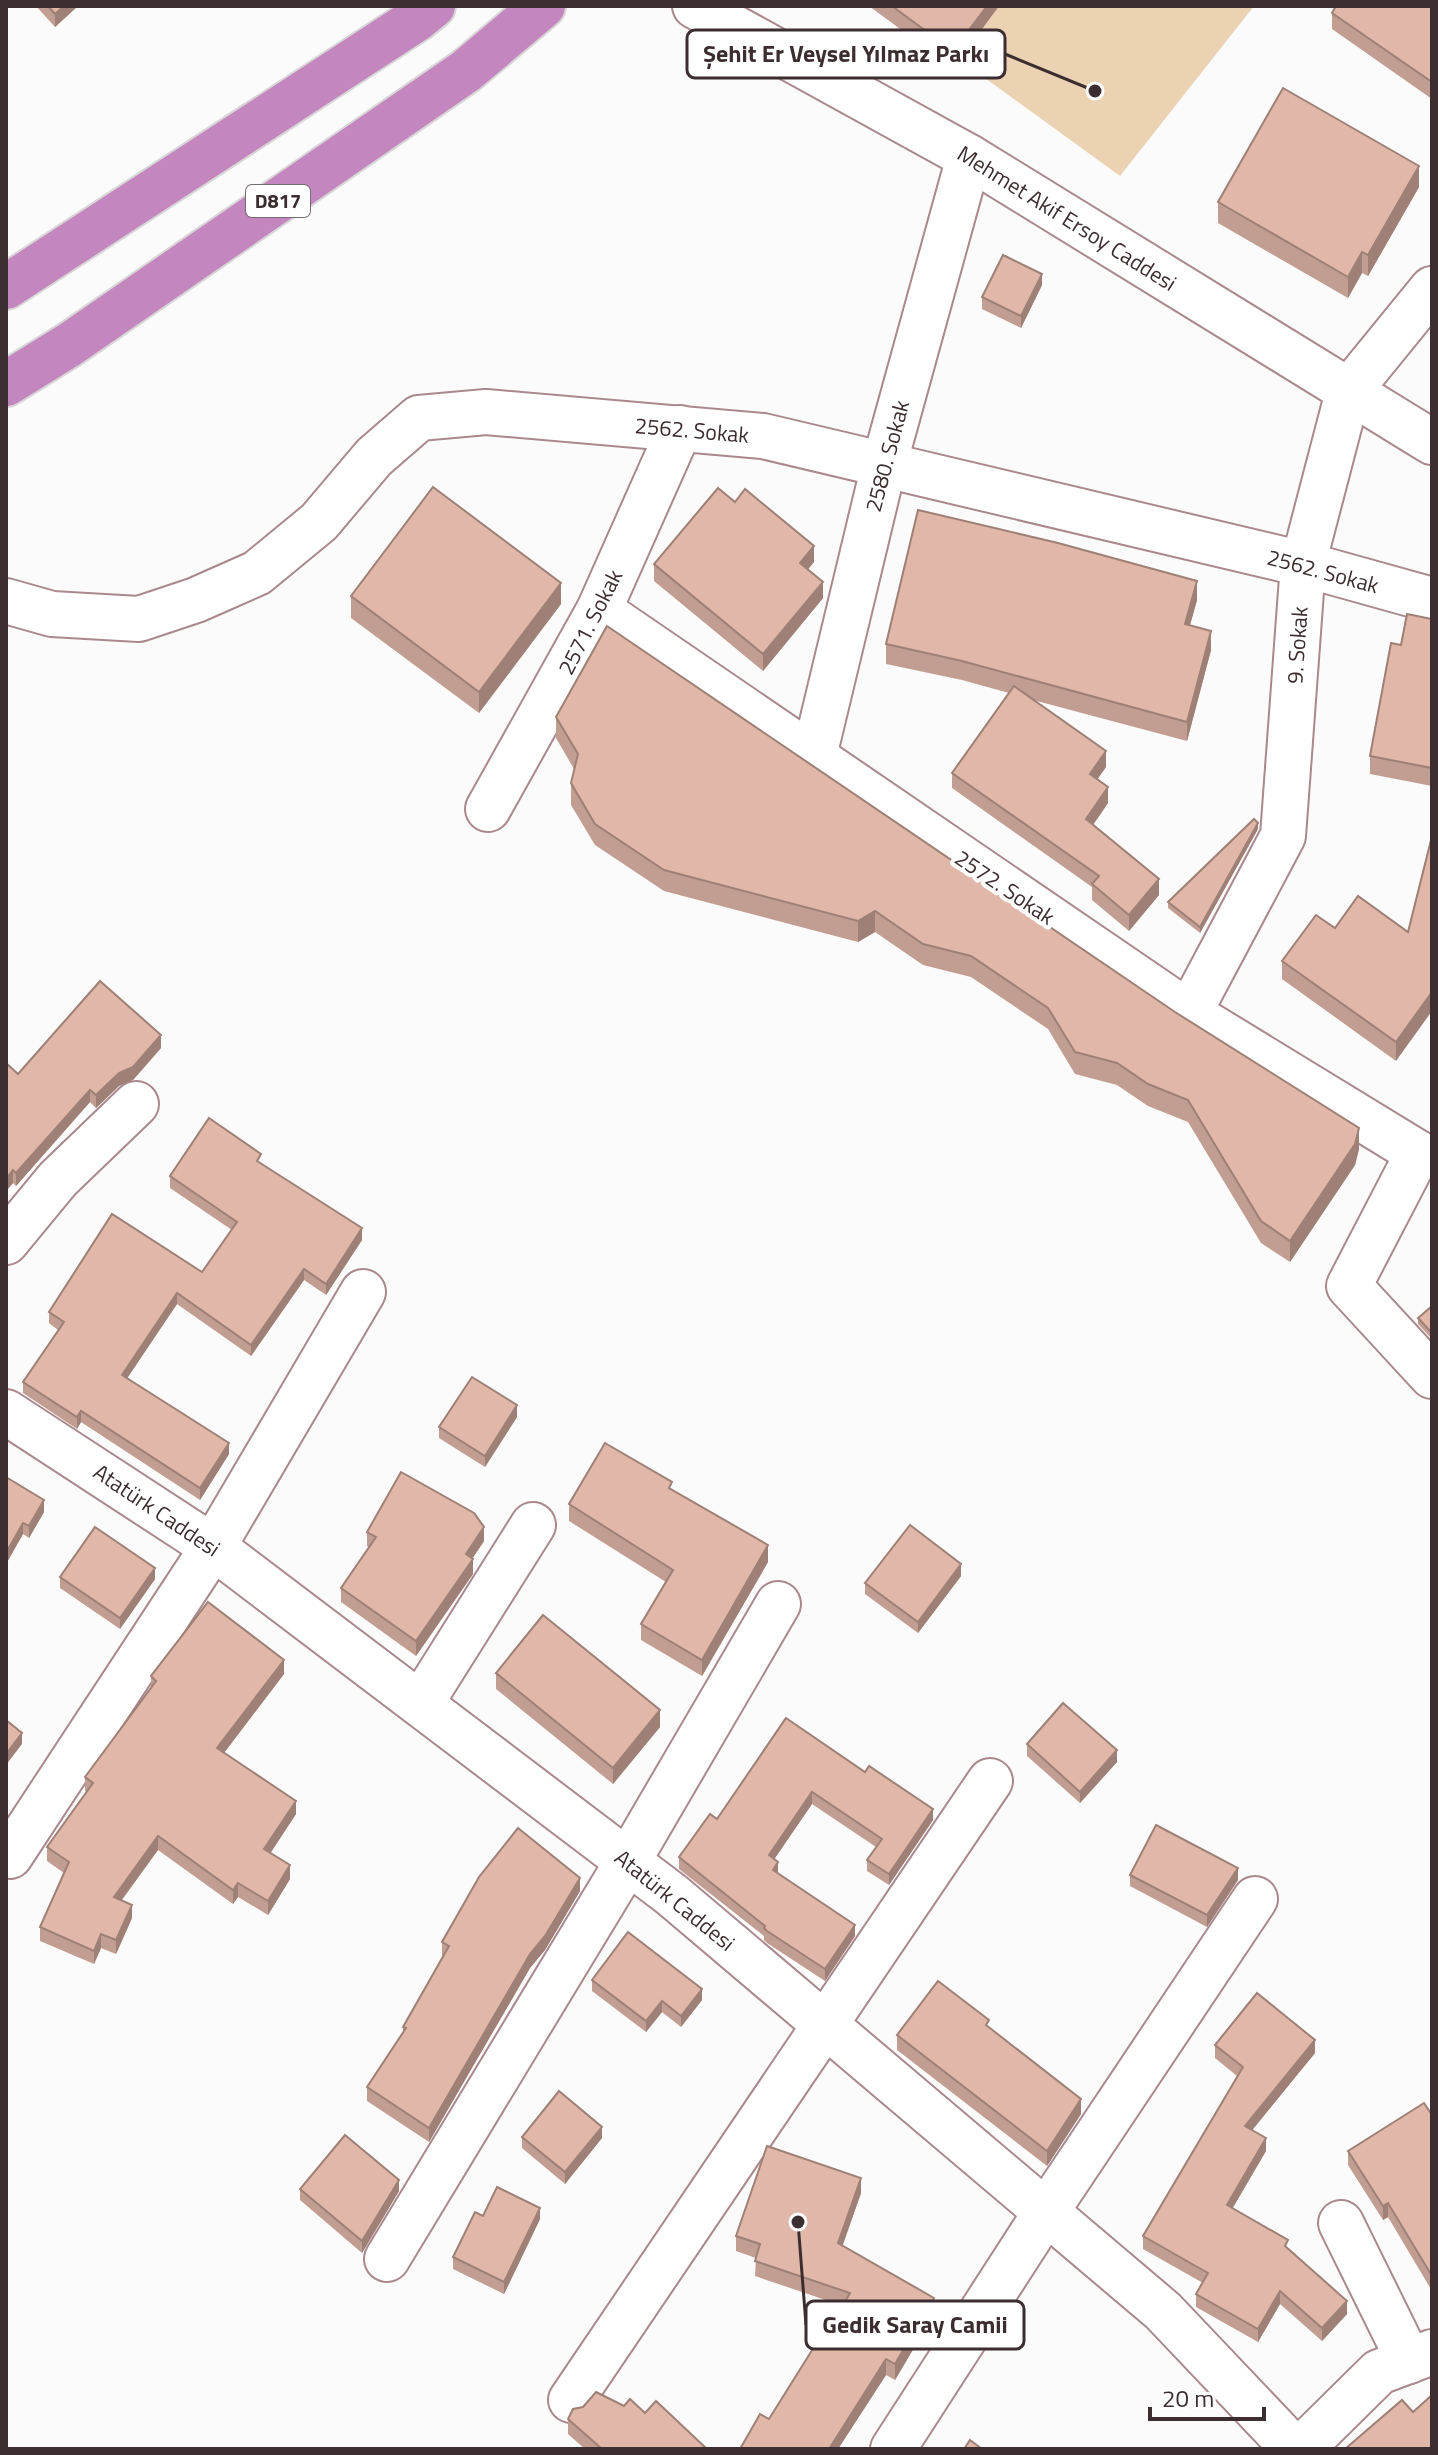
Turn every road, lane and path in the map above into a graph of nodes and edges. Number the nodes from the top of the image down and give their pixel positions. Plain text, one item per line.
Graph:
1 (433, 6) edge
2 (543, 6) edge
3 (695, 6) edge
4 (969, 157) junction
5 (6, 287) edge
6 (1432, 289) edge
7 (6, 384) edge
8 (1348, 392) junction
9 (680, 428) junction
10 (1432, 442) edge
11 (884, 465) junction
12 (1303, 564) junction
13 (1432, 600) edge
14 (6, 601) edge
15 (599, 610) junction
16 (814, 756) junction
17 (488, 809) dead end
18 (1189, 1013) junction
19 (136, 1104) dead end
20 (1425, 1150) edge
21 (6, 1242) edge
22 (363, 1292) dead end
23 (1432, 1376) edge
24 (6, 1412) edge
25 (533, 1525) dead end
26 (213, 1547) junction
27 (778, 1604) dead end
28 (421, 1703) junction
29 (990, 1781) dead end
30 (10, 1856) dead end
31 (628, 1861) junction
32 (1255, 1899) dead end
33 (824, 2023) junction
34 (1046, 2212) junction
35 (1341, 2223) dead end
36 (387, 2259) dead end
37 (1420, 2357) edge
38 (571, 2400) dead end
39 (893, 2449) edge
40 (1294, 2449) edge
41 (1301, 2449) edge

1 - 5 highway
2 - 7 highway, D817
3 - 4 street, Mehmet Akif Ersoy Caddesi
4 - 8 street, Mehmet Akif Ersoy Caddesi
4 - 11 street, 2580. Sokak
6 - 8 street, 9. Sokak
8 - 10 street, Mehmet Akif Ersoy Caddesi
8 - 12 street, 9. Sokak
9 - 11 street, 2562. Sokak
9 - 14 street, 2562. Sokak
9 - 15 street, 2571. Sokak
11 - 12 street, 2562. Sokak
11 - 16 street, 2580. Sokak
12 - 13 street, 2562. Sokak
12 - 18 street, 9. Sokak
15 - 16 street, 2572. Sokak
15 - 17 street, 2571. Sokak
16 - 18 street, 2572. Sokak
18 - 20 street, 2572. Sokak
19 - 21 street
20 - 23 street
22 - 26 street
24 - 26 street, Atatürk Caddesi
25 - 28 street
26 - 28 street, Atatürk Caddesi
26 - 30 street
27 - 31 street
28 - 31 street, Atatürk Caddesi
29 - 33 street
31 - 33 street, Atatürk Caddesi
31 - 36 street
32 - 34 street
33 - 34 street, Atatürk Caddesi
33 - 38 street
34 - 39 street
34 - 40 street, Atatürk Caddesi
35 - 37 street
37 - 41 street

